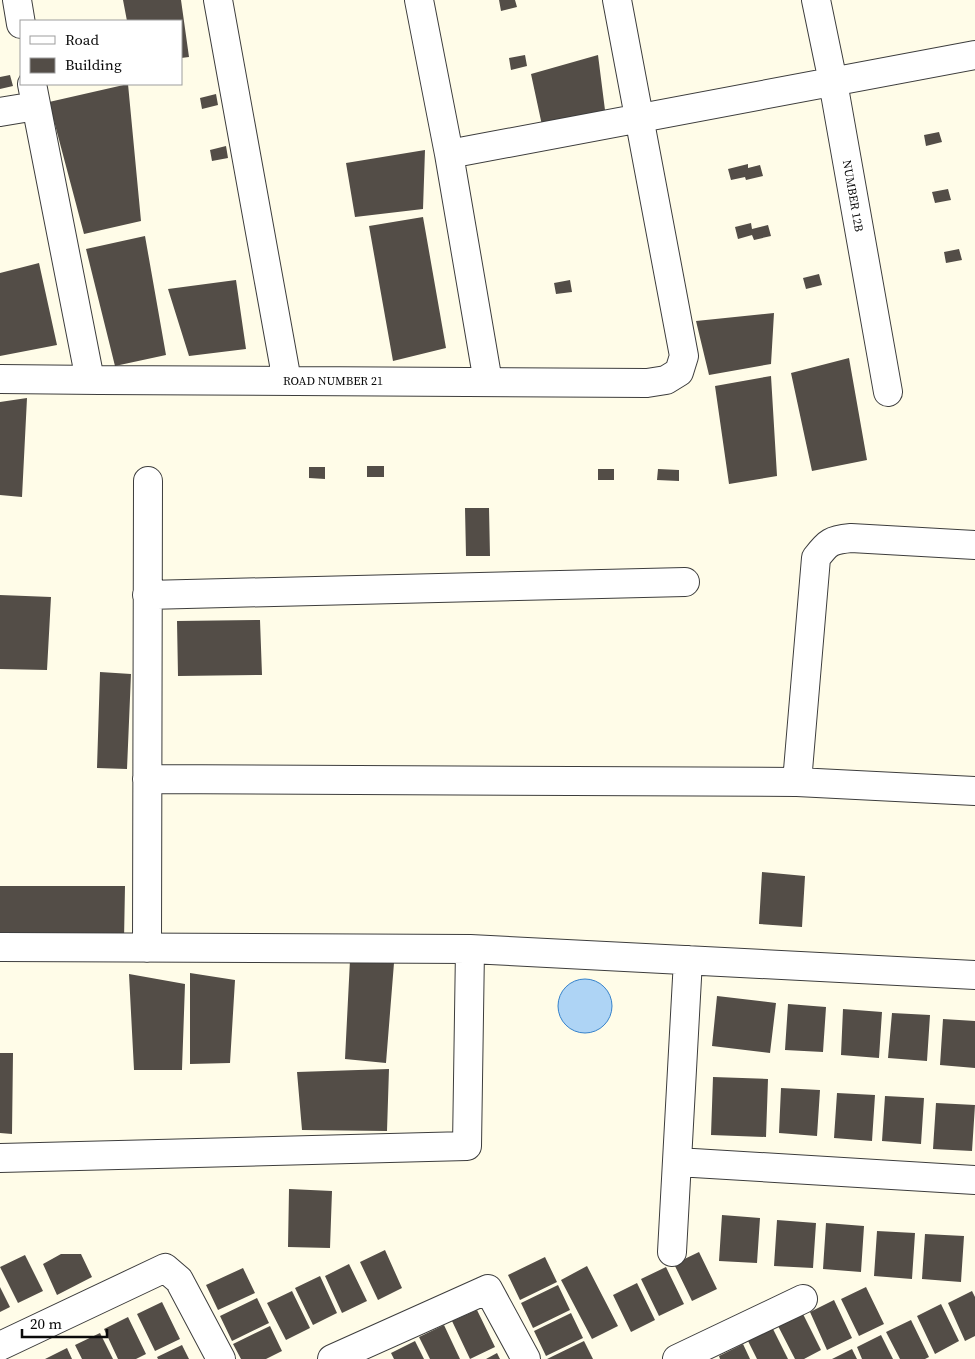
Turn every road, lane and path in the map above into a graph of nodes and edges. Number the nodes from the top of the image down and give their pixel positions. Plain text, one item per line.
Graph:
1 (17, 0) edge
2 (218, 0) edge
3 (419, 0) edge
4 (617, 0) edge
5 (816, 0) edge
6 (20, 20) edge
7 (975, 55) edge
8 (833, 82) junction
9 (34, 95) edge
10 (0, 112) edge
11 (639, 118) junction
12 (450, 154) junction
13 (0, 379) edge
14 (90, 380) junction
15 (287, 381) junction
16 (488, 382) junction
17 (888, 392) dead end
18 (148, 481) dead end
19 (975, 545) edge
20 (685, 582) dead end
21 (148, 596) junction
22 (147, 779) junction
23 (797, 782) junction
24 (975, 791) edge
25 (0, 947) edge
26 (147, 948) junction
27 (470, 949) junction
28 (688, 960) junction
29 (975, 975) edge
30 (0, 1158) edge
31 (677, 1162) junction
32 (975, 1180) edge
33 (672, 1252) dead end
34 (803, 1299) dead end
35 (0, 1346) edge
36 (685, 1357) edge
37 (221, 1359) edge
38 (332, 1359) edge
39 (526, 1359) edge

1 - 6 street
2 - 15 street
3 - 12 street
4 - 11 street
5 - 8 street, NUMBER 12B
7 - 8 street
8 - 11 street
8 - 17 street, NUMBER 12B
9 - 10 street
9 - 14 street
11 - 12 street
11 - 16 street, ROAD NUMBER 21
12 - 16 street
13 - 14 street, ROAD NUMBER 21
14 - 15 street, ROAD NUMBER 21
15 - 16 street, ROAD NUMBER 21
18 - 21 street
19 - 23 street
20 - 21 street
21 - 22 street
22 - 23 street
22 - 26 street
23 - 24 street
25 - 26 street
26 - 27 street
27 - 28 street
27 - 30 street
28 - 29 street
28 - 31 street
31 - 32 street
31 - 33 street
34 - 36 street
35 - 37 street
38 - 39 street

